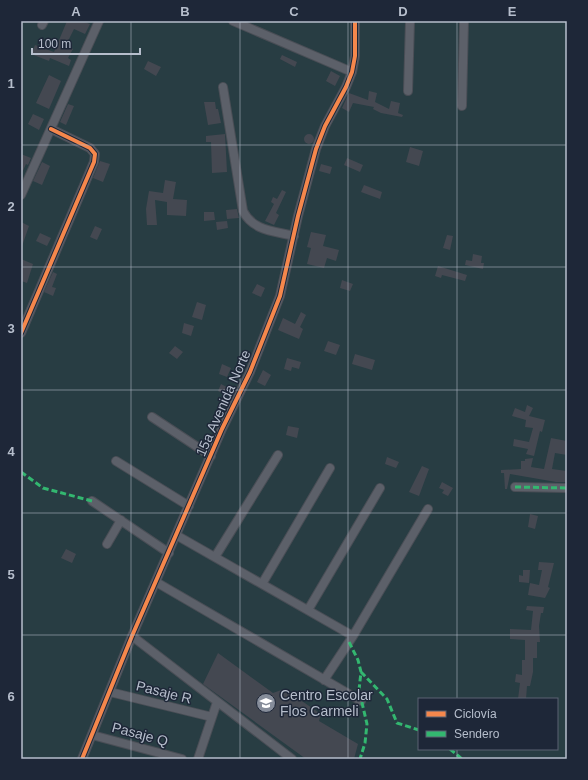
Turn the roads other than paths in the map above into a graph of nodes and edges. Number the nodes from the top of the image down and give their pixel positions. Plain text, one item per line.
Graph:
1 (100, 21) edge
2 (234, 21) edge
3 (355, 21) edge
4 (410, 21) edge
5 (464, 21) edge
6 (352, 72) junction
7 (223, 87) dead end
8 (408, 91) dead end
9 (462, 106) dead end
10 (51, 129) junction
11 (21, 195) edge
12 (294, 236) junction
13 (21, 333) edge
14 (152, 418) dead end
15 (278, 455) dead end
16 (211, 456) junction
17 (116, 461) dead end
18 (330, 468) dead end
19 (515, 487) dead end
20 (380, 488) dead end
21 (567, 488) edge
22 (92, 501) dead end
23 (189, 506) junction
24 (428, 510) dead end
25 (121, 520) junction
26 (176, 535) junction
27 (107, 544) dead end
28 (169, 553) junction
29 (215, 557) junction
30 (156, 582) junction
31 (262, 584) junction
32 (308, 610) junction
33 (132, 636) junction
34 (353, 636) junction
35 (324, 680) junction
36 (110, 692) junction
37 (361, 701) dead end
38 (217, 702) junction
39 (212, 717) junction
40 (92, 735) junction
41 (82, 759) edge
42 (182, 759) edge
43 (198, 759) edge
44 (292, 759) edge

1 - 10 street
2 - 6 street
3 - 6 street, 15a Avenida Norte
4 - 8 street
5 - 9 street
6 - 12 street, 15a Avenida Norte
7 - 12 street
10 - 11 street
10 - 13 street
12 - 16 street, 15a Avenida Norte
14 - 16 street
15 - 29 street
16 - 23 street, 15a Avenida Norte
17 - 23 street
18 - 31 street
19 - 21 street
20 - 32 street
22 - 25 street
23 - 26 street, 15a Avenida Norte
24 - 34 street
25 - 27 street
25 - 28 street
26 - 28 street, 15a Avenida Norte
26 - 29 street
28 - 30 street, 15a Avenida Norte
29 - 31 street
30 - 33 street, 15a Avenida Norte
30 - 35 street
31 - 32 street
32 - 34 street
33 - 36 street, 15a Avenida Norte
33 - 38 street
34 - 35 street
35 - 37 street
36 - 39 street, Pasaje R
36 - 40 street, 15a Avenida Norte
38 - 39 street
38 - 44 street
39 - 43 street
40 - 41 street, 15a Avenida Norte
40 - 42 street, Pasaje Q

